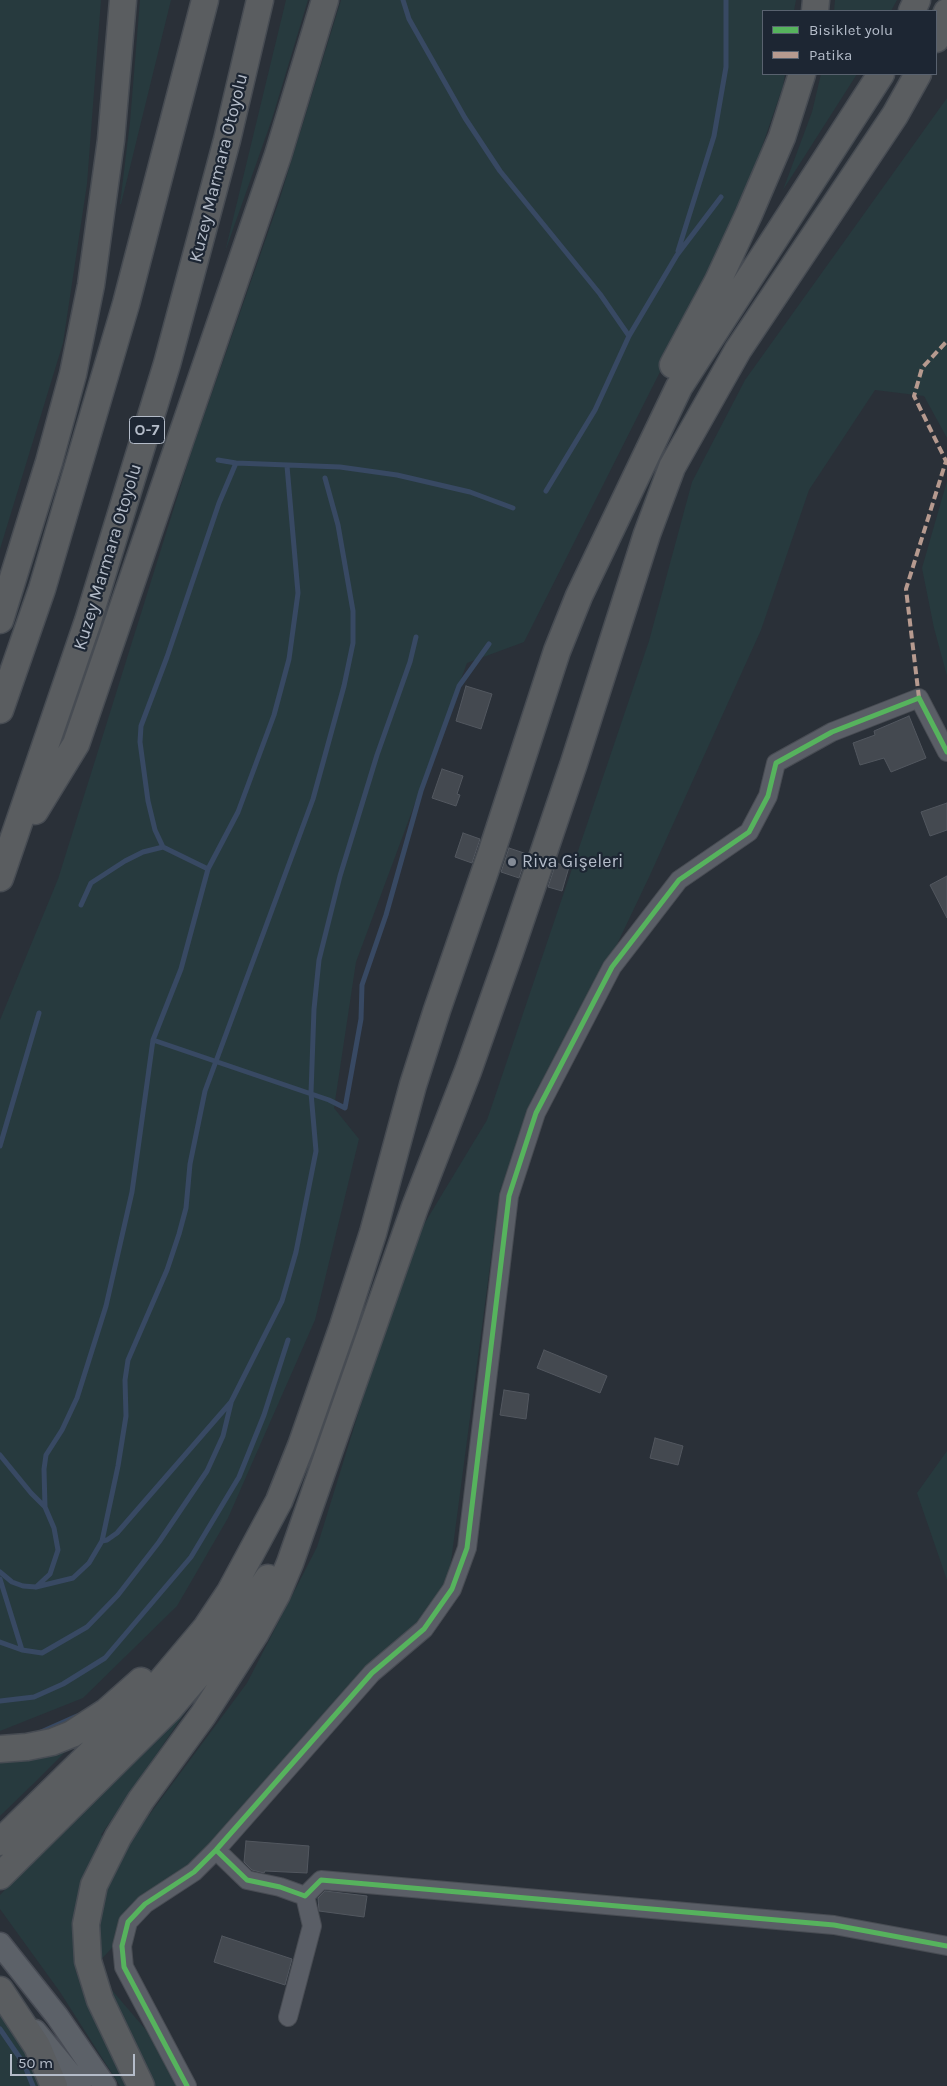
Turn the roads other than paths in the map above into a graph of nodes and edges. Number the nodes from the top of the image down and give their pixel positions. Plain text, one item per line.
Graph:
1 (123, 0) edge
2 (204, 0) edge
3 (260, 0) edge
4 (325, 0) edge
5 (947, 12) edge
6 (937, 37) edge
7 (802, 75) edge
8 (880, 75) edge
9 (917, 75) edge
10 (621, 511) junction
11 (0, 620) edge
12 (0, 710) edge
13 (947, 752) edge
14 (9, 852) junction
15 (0, 878) edge
16 (363, 1357) junction
17 (263, 1531) junction
18 (0, 1749) edge
19 (9, 1834) edge
20 (216, 1850) junction
21 (0, 1876) edge
22 (305, 1896) junction
23 (0, 1944) edge
24 (947, 1946) edge
25 (0, 1988) edge
26 (288, 2017) dead end
27 (54, 2086) edge
28 (80, 2086) edge
29 (105, 2086) edge
30 (141, 2086) edge
31 (187, 2086) edge

1 - 11 highway
2 - 12 highway
3 - 14 highway, Kuzey Marmara Otoyolu / O-7
4 - 14 highway
5 - 6 highway
7 - 10 highway
8 - 10 highway
9 - 16 highway
10 - 17 highway
13 - 20 street
14 - 15 highway, Kuzey Marmara Otoyolu / O-7
16 - 21 highway
16 - 30 highway
17 - 18 highway
17 - 19 highway
20 - 22 street
20 - 31 street
22 - 24 street
22 - 26 street
23 - 29 main road
25 - 27 highway
25 - 28 main road

